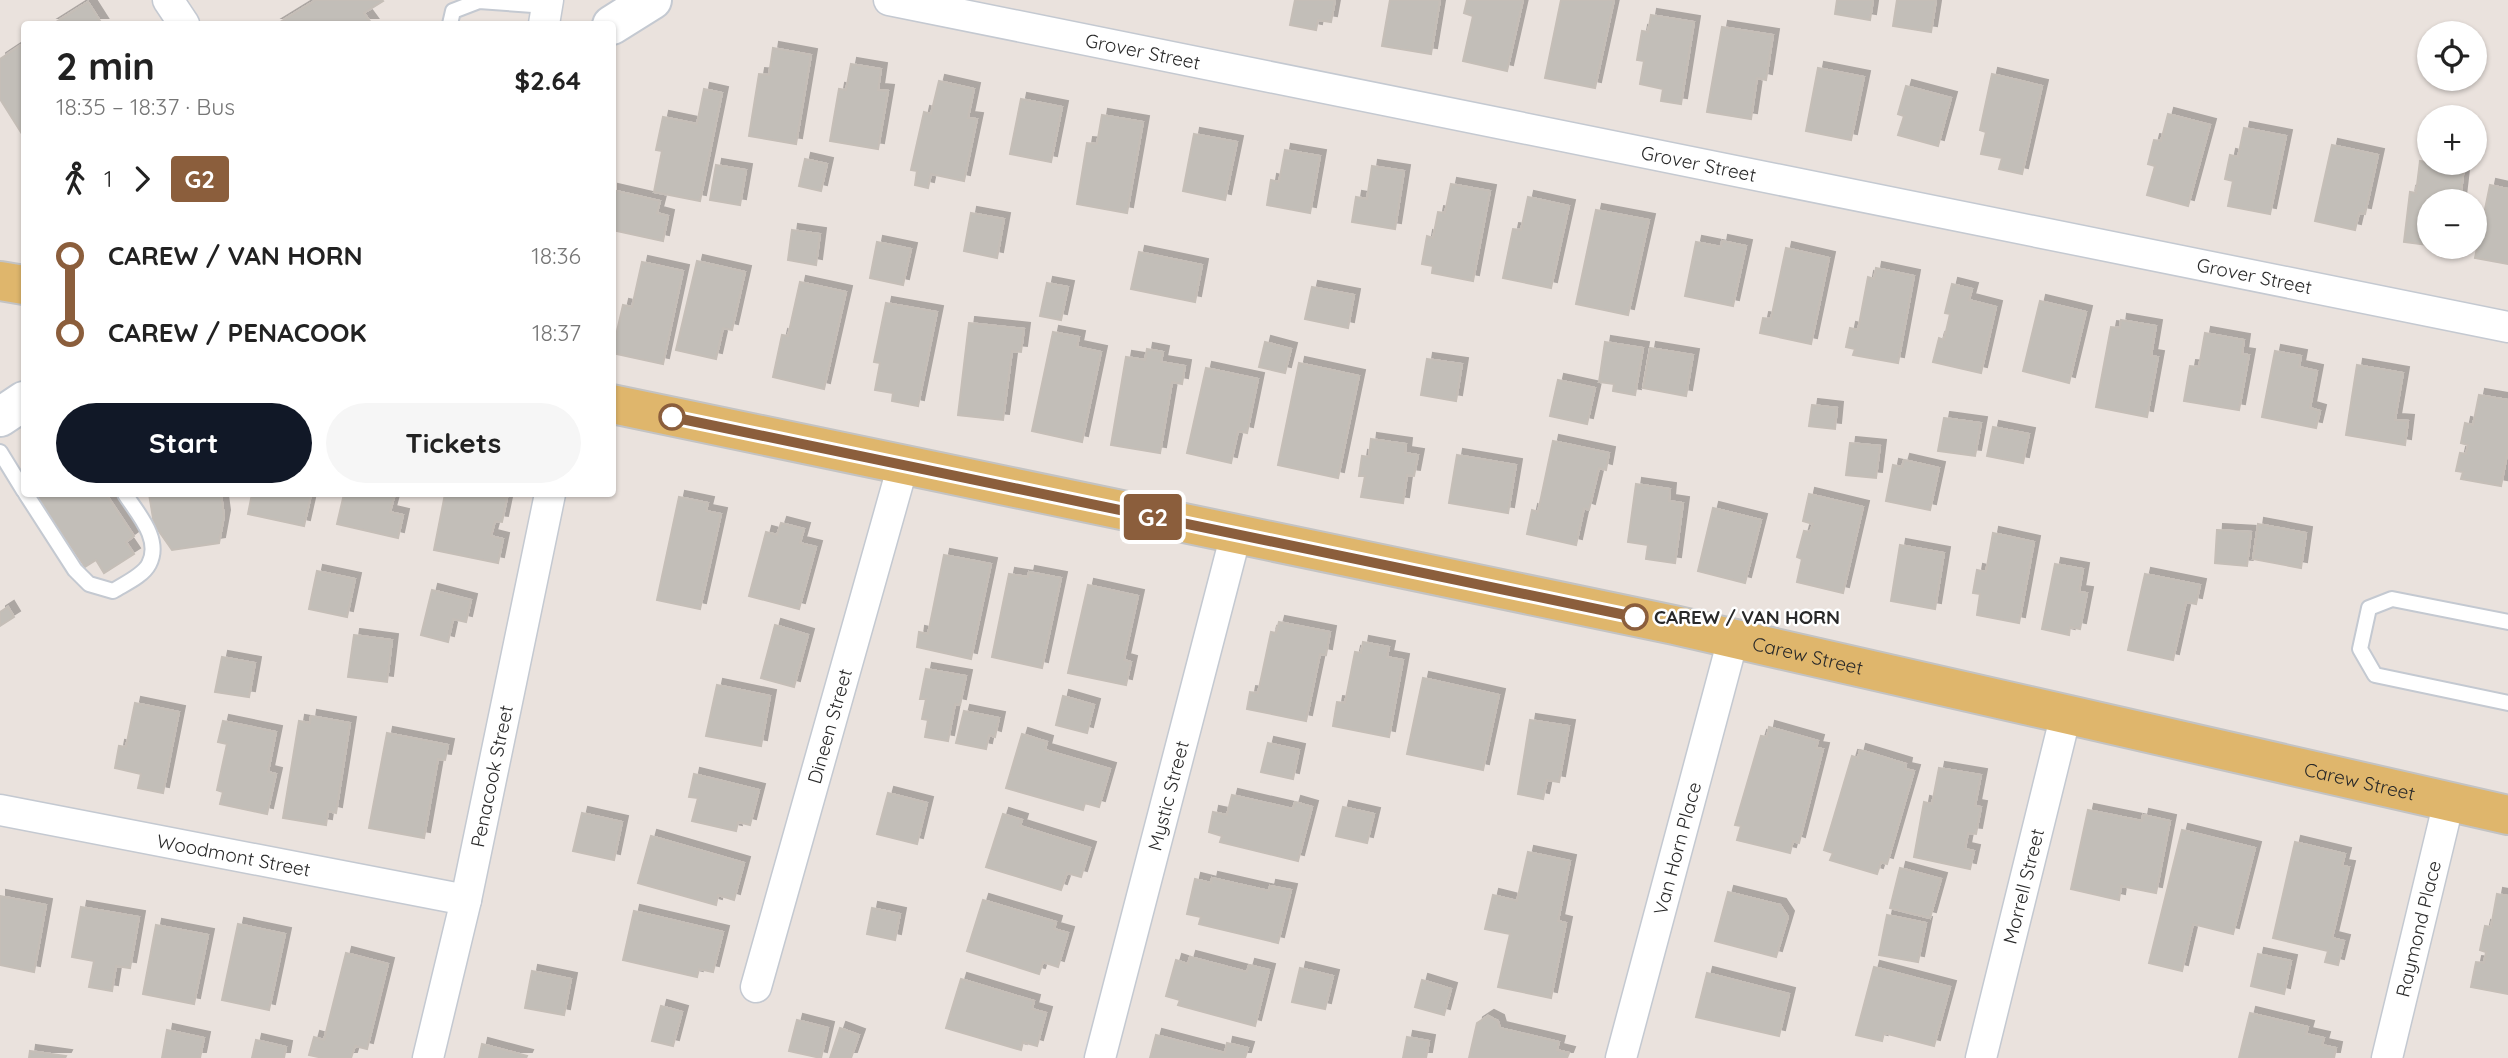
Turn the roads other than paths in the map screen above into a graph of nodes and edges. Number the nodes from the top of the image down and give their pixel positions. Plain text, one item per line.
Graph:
1 (168, 0) edge
2 (652, 0) edge
3 (889, 0) edge
4 (546, 10) edge
5 (182, 21) edge
6 (451, 21) edge
7 (616, 22) edge
8 (0, 281) edge
9 (21, 284) edge
10 (2508, 327) edge
11 (21, 403) edge
12 (616, 405) edge
13 (0, 417) edge
14 (0, 452) edge
15 (903, 465) junction
16 (21, 486) edge
17 (28, 497) edge
18 (127, 497) edge
19 (549, 497) edge
20 (1236, 534) junction
21 (2508, 621) edge
22 (1733, 639) junction
23 (2508, 703) edge
24 (2066, 715) junction
25 (2449, 801) junction
26 (0, 810) edge
27 (2508, 815) edge
28 (466, 900) junction
29 (756, 988) dead end
30 (428, 1058) edge
31 (1100, 1058) edge
32 (1621, 1058) edge
33 (1981, 1058) edge
34 (2387, 1058) edge

1 - 5 street
2 - 7 main road
3 - 10 street, Grover Street
4 - 6 lane
8 - 9 main road
11 - 13 main road
12 - 15 main road, Carew Street
14 - 16 lane
15 - 20 main road, Carew Street
15 - 29 street, Dineen Street
17 - 18 lane
19 - 28 street, Penacook Street
20 - 22 main road, Carew Street
20 - 31 street, Mystic Street
21 - 23 lane
22 - 24 main road, Carew Street
22 - 32 street, Van Horn Place
24 - 25 main road, Carew Street
24 - 33 street, Morrell Street
25 - 27 main road, Carew Street
25 - 34 street, Raymond Place
26 - 28 street, Woodmont Street
28 - 30 street, Penacook Street

